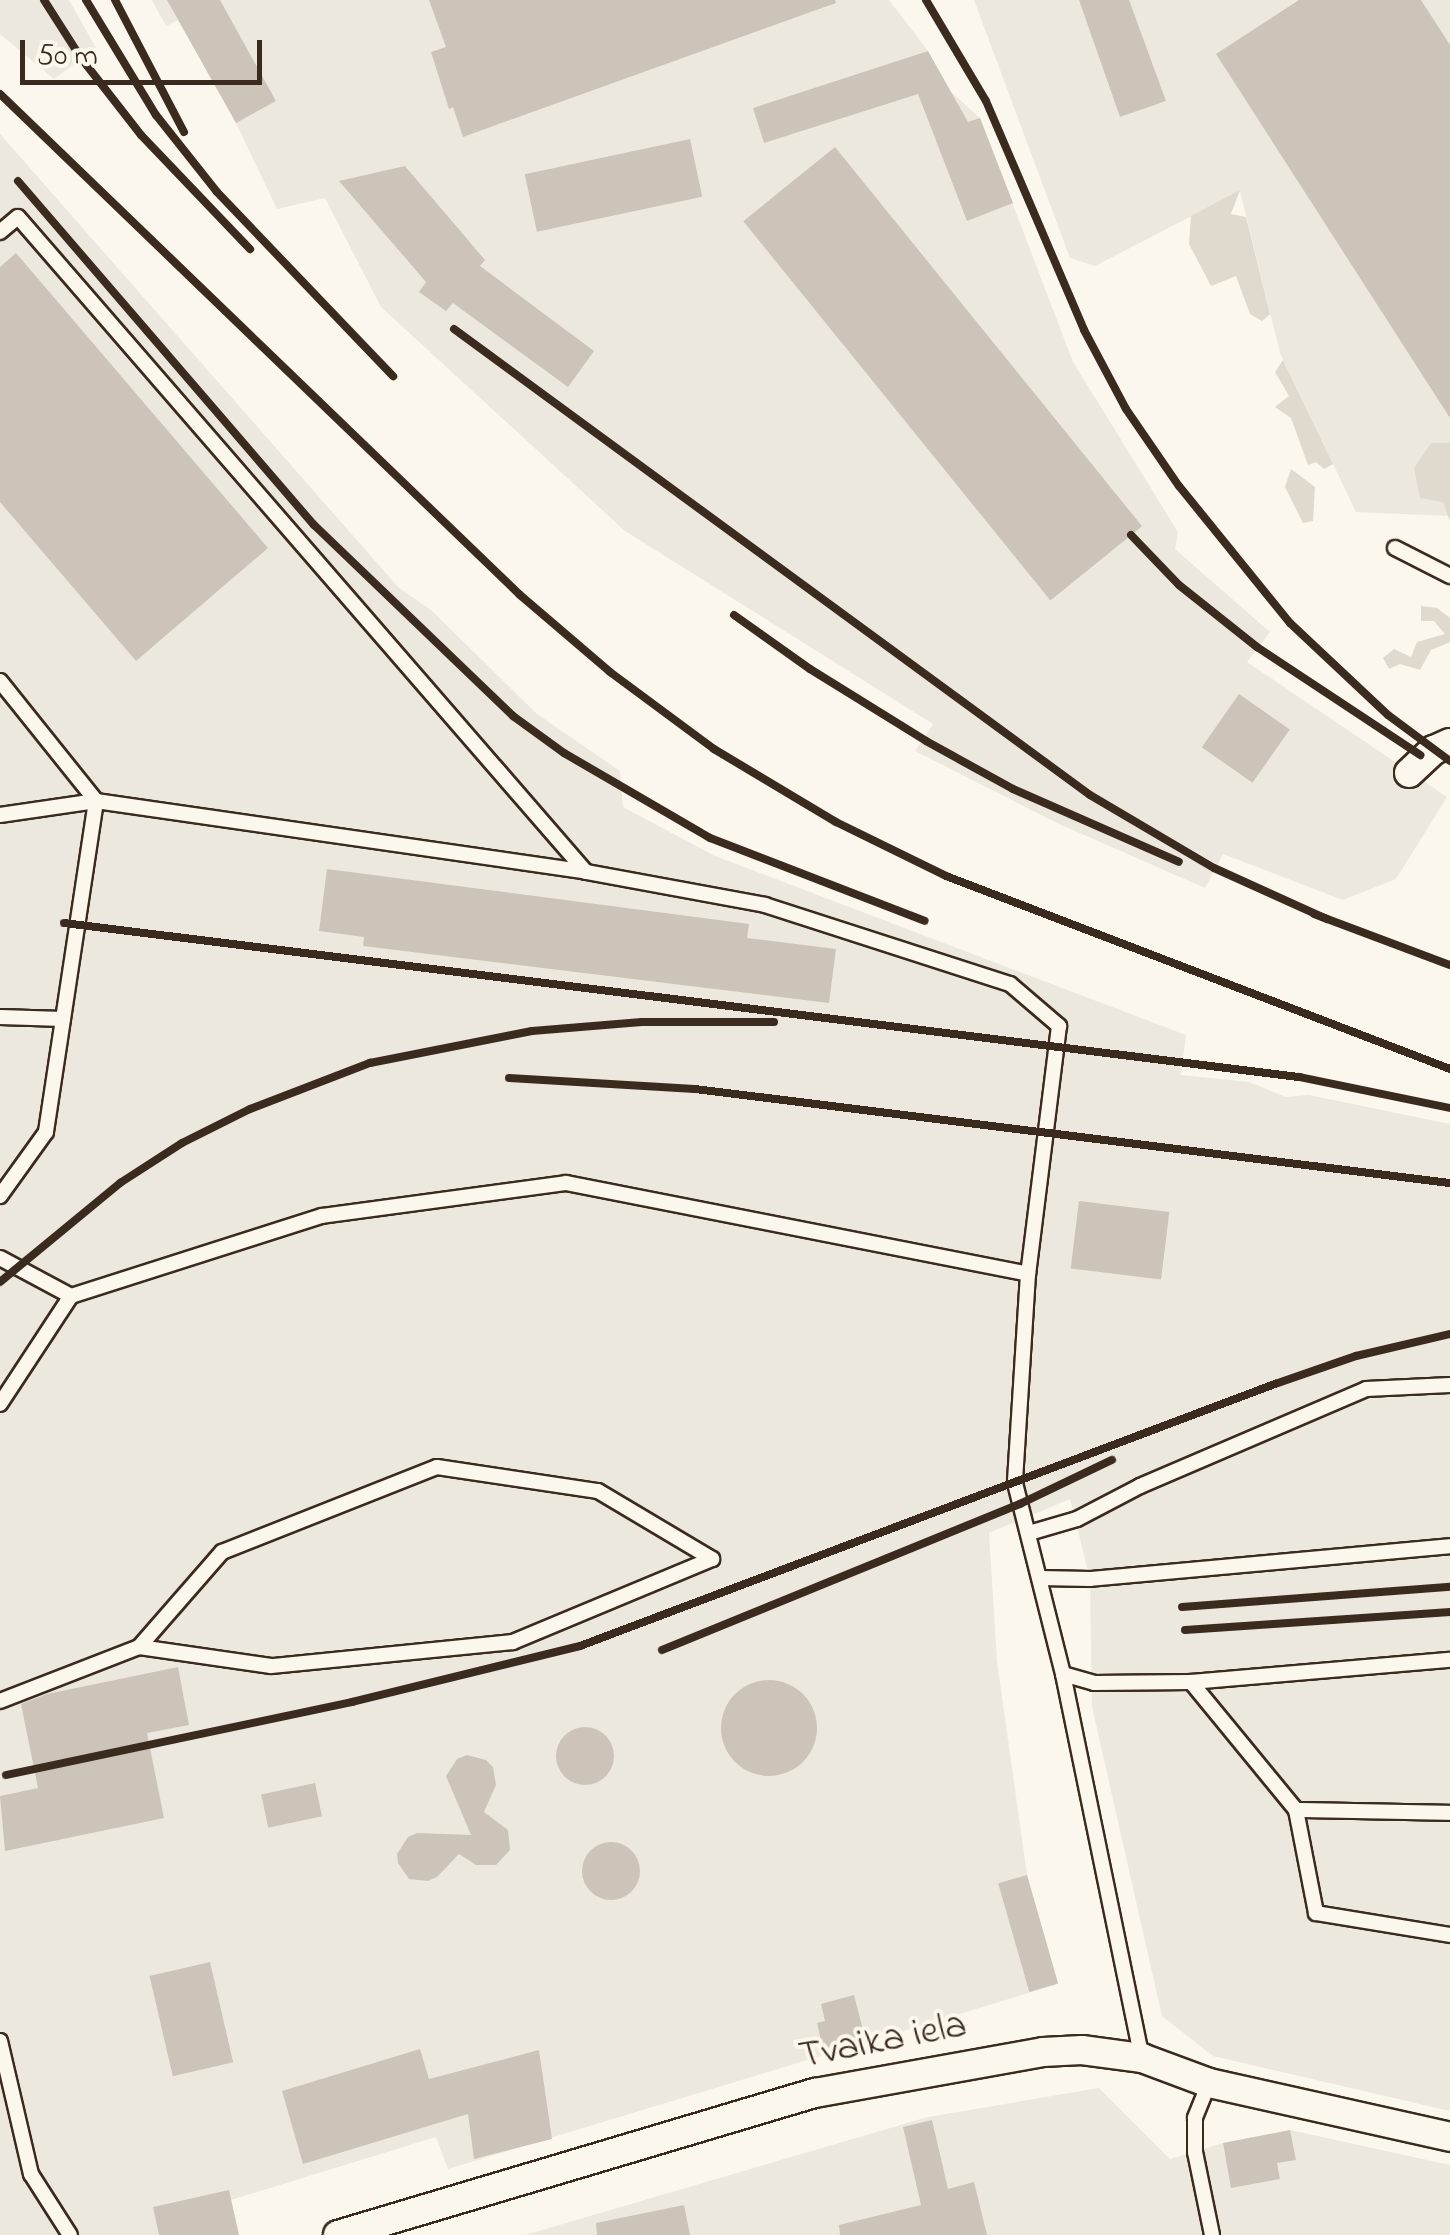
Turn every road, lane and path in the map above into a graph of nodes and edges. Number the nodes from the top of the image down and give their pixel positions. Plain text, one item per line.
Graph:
1 (0, 232) edge
2 (1395, 548) dead end
3 (1450, 576) edge
4 (0, 681) edge
5 (1450, 744) edge
6 (1409, 773) dead end
7 (96, 801) junction
8 (0, 814) edge
9 (586, 872) junction
10 (0, 1017) edge
11 (63, 1019) junction
12 (0, 1196) edge
13 (0, 1258) edge
14 (1028, 1274) junction
15 (71, 1296) junction
16 (1450, 1385) edge
17 (0, 1404) edge
18 (1029, 1533) junction
19 (1450, 1546) edge
20 (1040, 1578) junction
21 (139, 1647) junction
22 (1450, 1660) edge
23 (1064, 1674) junction
24 (1191, 1682) junction
25 (0, 1702) edge
26 (1296, 1810) junction
27 (1450, 1814) edge
28 (1450, 1934) edge
29 (0, 2042) edge
30 (1142, 2058) junction
31 (1209, 2082) junction
32 (1450, 2137) edge
33 (70, 2235) edge
34 (338, 2235) edge
35 (1212, 2235) edge

1 - 9 lane
2 - 3 lane
4 - 7 lane
5 - 6 street
7 - 8 lane
7 - 9 lane
7 - 11 lane
9 - 14 lane
10 - 11 lane
11 - 12 lane
13 - 15 lane
14 - 15 lane
14 - 18 lane
15 - 17 lane
16 - 18 lane
18 - 20 lane
19 - 20 lane
20 - 23 lane
21 - 21 lane
21 - 25 lane
22 - 24 lane
23 - 24 lane
23 - 30 lane
24 - 26 lane
26 - 27 lane
26 - 28 lane
29 - 33 lane
30 - 31 street, Tvaika iela
30 - 34 street, Tvaika iela
31 - 32 street, Tvaika iela
31 - 35 lane

